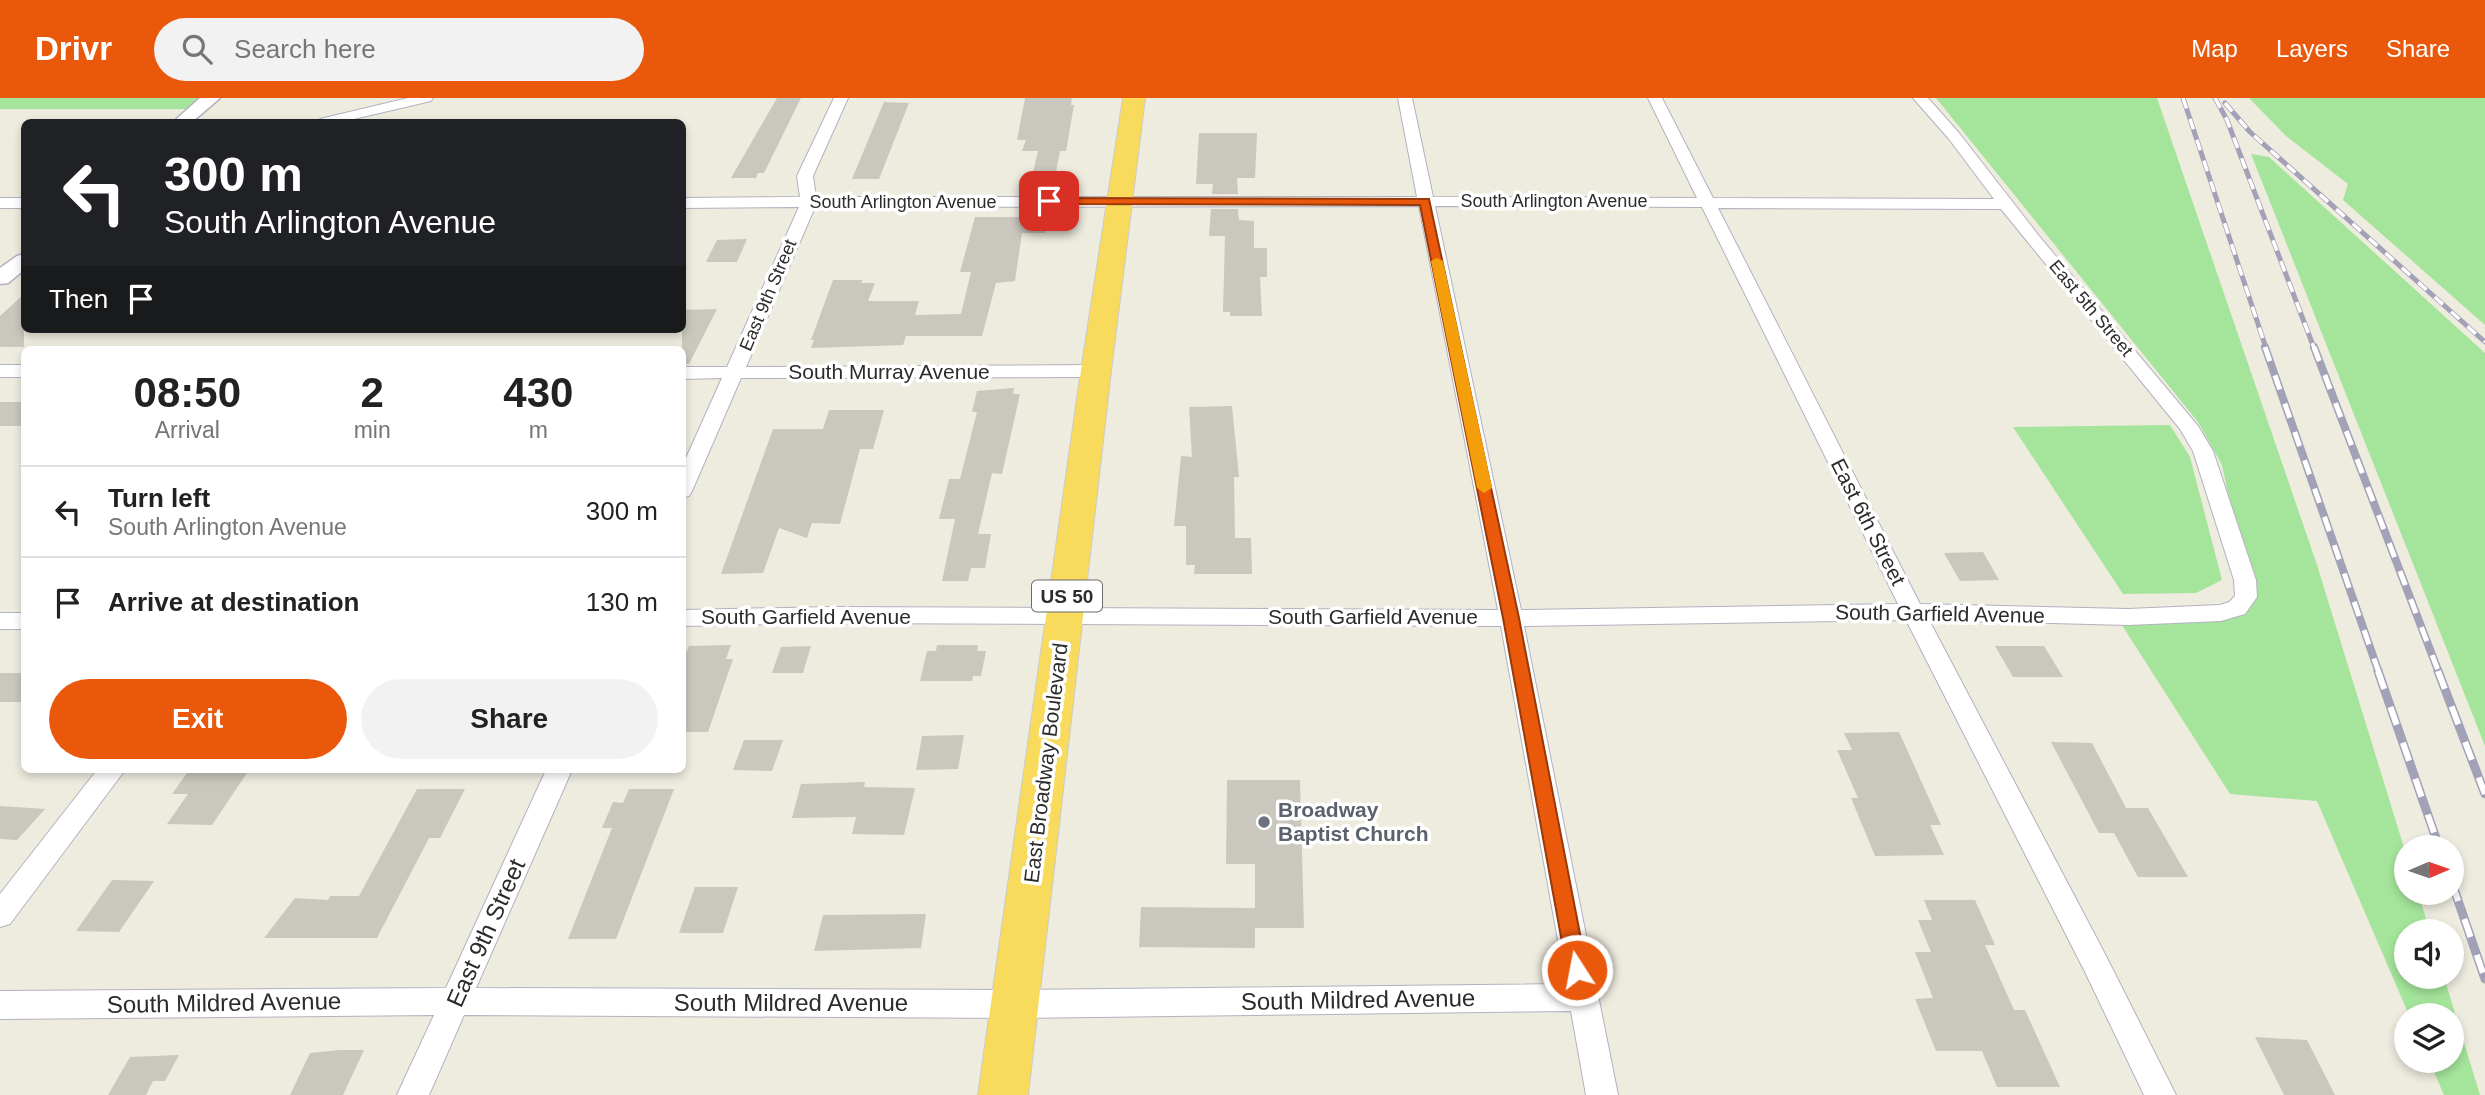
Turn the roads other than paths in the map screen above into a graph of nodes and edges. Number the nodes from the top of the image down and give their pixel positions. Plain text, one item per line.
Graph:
1 (211, 98) edge
2 (426, 98) edge
3 (841, 98) edge
4 (1134, 98) edge
5 (1405, 98) edge
6 (1655, 98) edge
7 (1920, 98) edge
8 (186, 119) edge
9 (338, 119) edge
10 (1121, 201) junction
11 (1425, 201) junction
12 (1707, 201) junction
13 (808, 202) junction
14 (0, 203) edge
15 (21, 203) edge
16 (686, 203) edge
17 (2005, 204) junction
18 (21, 262) edge
19 (0, 278) edge
20 (0, 371) edge
21 (21, 371) edge
22 (1096, 371) junction
23 (686, 373) edge
24 (735, 373) junction
25 (686, 482) edge
26 (2231, 535) joint
27 (1913, 612) junction
28 (686, 618) edge
29 (1064, 618) junction
30 (1511, 618) junction
31 (0, 621) edge
32 (21, 621) edge
33 (110, 773) edge
34 (558, 773) edge
35 (0, 915) edge
36 (1582, 997) junction
37 (456, 1001) junction
38 (1015, 1004) junction
39 (0, 1005) edge
40 (413, 1095) edge
41 (1003, 1095) edge
42 (1602, 1095) edge
43 (2160, 1095) edge

1 - 8 street
2 - 9 street
3 - 13 street, East 9th Street
4 - 10 highway, East Broadway Boulevard / US 50
5 - 11 street
6 - 12 street, East 6th Street
7 - 17 street, East 5th Street
10 - 11 street, South Arlington Avenue
10 - 13 street, South Arlington Avenue
10 - 22 highway, East Broadway Boulevard / US 50
11 - 12 street, South Arlington Avenue
11 - 30 street
12 - 17 street, South Arlington Avenue
12 - 27 street, East 6th Street
13 - 16 street, South Arlington Avenue
13 - 24 street, East 9th Street
14 - 15 street
17 - 26 street, East 5th Street
18 - 19 street
20 - 21 street
22 - 24 street, South Murray Avenue
22 - 29 highway, East Broadway Boulevard / US 50
23 - 24 street, South Murray Avenue
24 - 25 street, East 9th Street
26 - 27 street, South Garfield Avenue
27 - 30 street, South Garfield Avenue
27 - 43 street, East 6th Street
28 - 29 street, South Garfield Avenue
29 - 30 street, South Garfield Avenue
29 - 38 highway, East Broadway Boulevard / US 50
30 - 36 street
31 - 32 street
33 - 35 street
34 - 37 street, East 9th Street
36 - 38 street, South Mildred Avenue
36 - 42 street
37 - 38 street, South Mildred Avenue
37 - 39 street, South Mildred Avenue
37 - 40 street, East 9th Street
38 - 41 highway, East Broadway Boulevard / US 50

